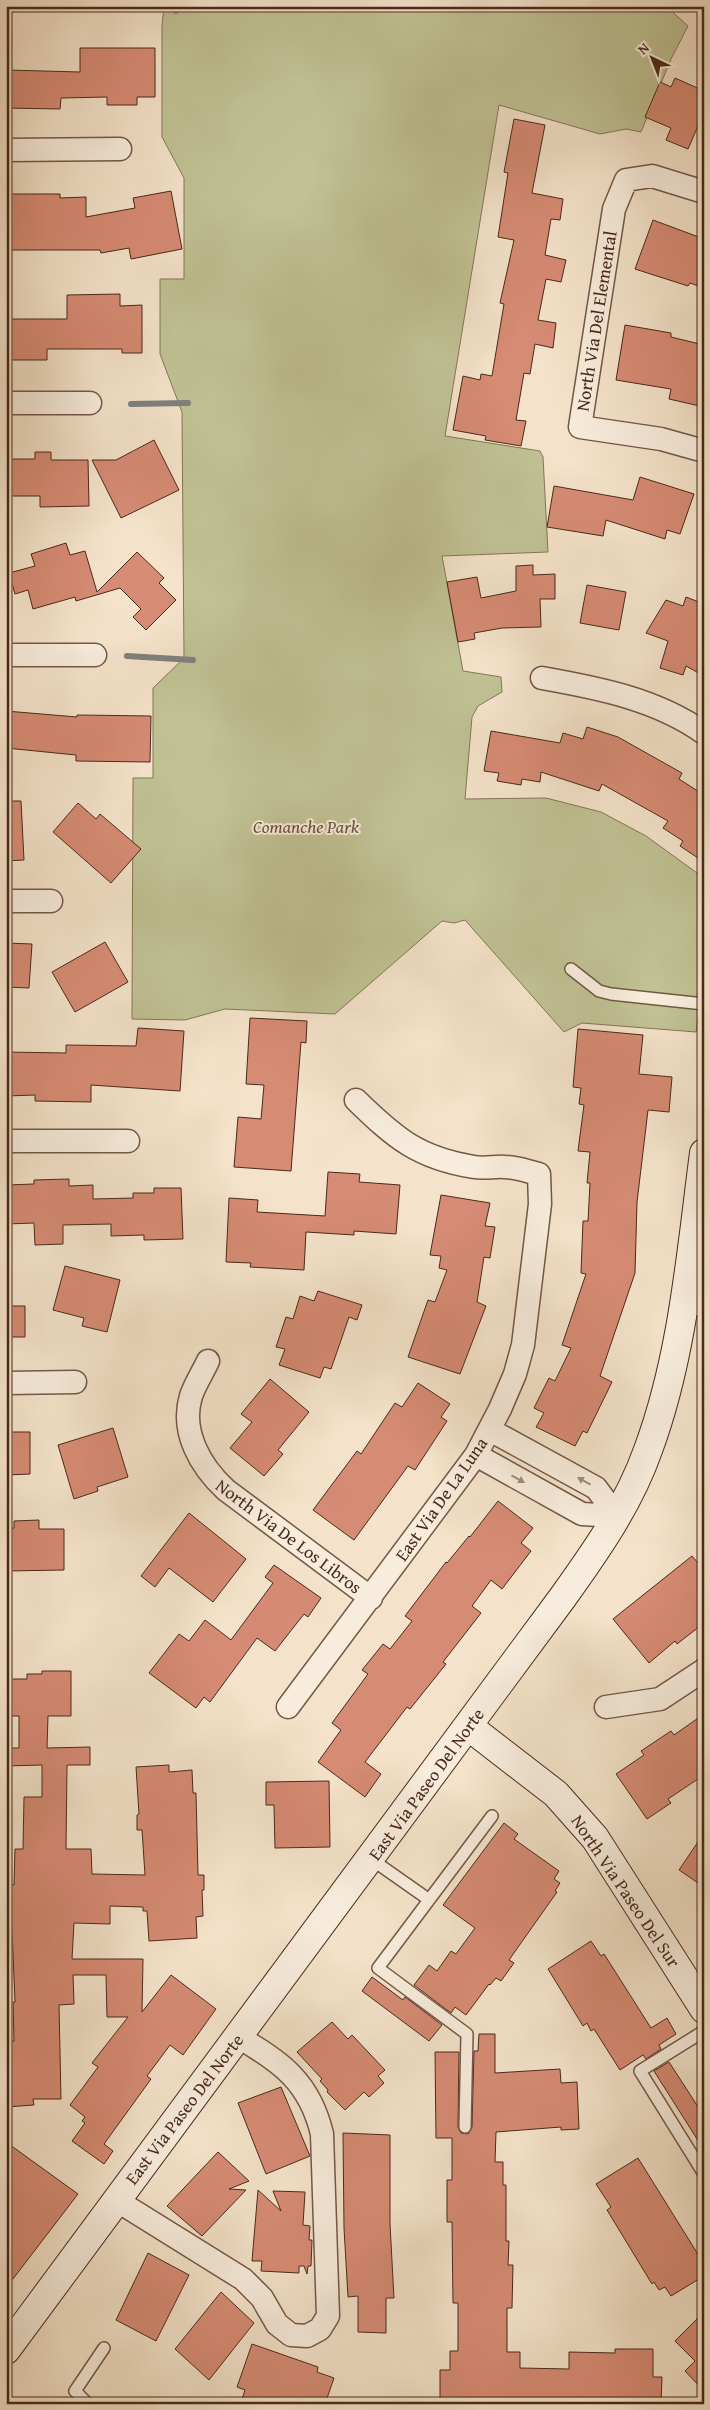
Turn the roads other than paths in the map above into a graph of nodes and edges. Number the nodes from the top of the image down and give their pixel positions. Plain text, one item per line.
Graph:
1 (120, 149) dead end
2 (6, 150) edge
3 (704, 192) edge
4 (6, 403) edge
5 (90, 403) dead end
6 (704, 451) edge
7 (6, 655) edge
8 (94, 655) dead end
9 (542, 678) dead end
10 (704, 733) edge
11 (6, 901) edge
12 (51, 901) dead end
13 (572, 969) dead end
14 (704, 1004) edge
15 (356, 1100) dead end
16 (6, 1141) edge
17 (128, 1141) dead end
18 (704, 1153) edge
19 (694, 1304) edge
20 (208, 1361) dead end
21 (75, 1382) dead end
22 (6, 1383) edge
23 (490, 1430) junction
24 (476, 1455) junction
25 (617, 1516) junction
26 (371, 1598) junction
27 (704, 1670) edge
28 (288, 1707) dead end
29 (606, 1707) dead end
30 (468, 1726) junction
31 (492, 1816) dead end
32 (370, 1859) junction
33 (428, 1899) junction
34 (704, 2009) edge
35 (704, 2031) edge
36 (238, 2037) junction
37 (466, 2126) dead end
38 (704, 2174) edge
39 (116, 2200) junction
40 (104, 2348) dead end
41 (6, 2350) edge
42 (88, 2404) edge

1 - 2 street
3 - 6 street, North Via Del Elemental
4 - 5 street
7 - 8 street
9 - 10 street
11 - 12 street
13 - 14 lane
15 - 23 street, East Via De La Luna
16 - 17 street
18 - 19 street, East Via Paseo Del Norte
19 - 25 street, East Via Paseo Del Norte
20 - 26 street, North Via De Los Libros
21 - 22 street
23 - 24 street, East Via De La Luna
25 -> 23 street
24 -> 25 street
24 - 26 street, East Via De La Luna
25 - 30 street, East Via Paseo Del Norte
26 - 28 street, East Via De La Luna
27 - 29 street
30 - 32 street, East Via Paseo Del Norte
30 - 34 street, North Via Paseo Del Sur
31 - 33 lane
32 - 33 lane
32 - 36 street, East Via Paseo Del Norte
33 - 37 lane
35 - 38 lane
36 - 39 street, East Via Paseo Del Norte
36 - 39 street
39 - 41 street, East Via Paseo Del Norte
40 - 42 lane

